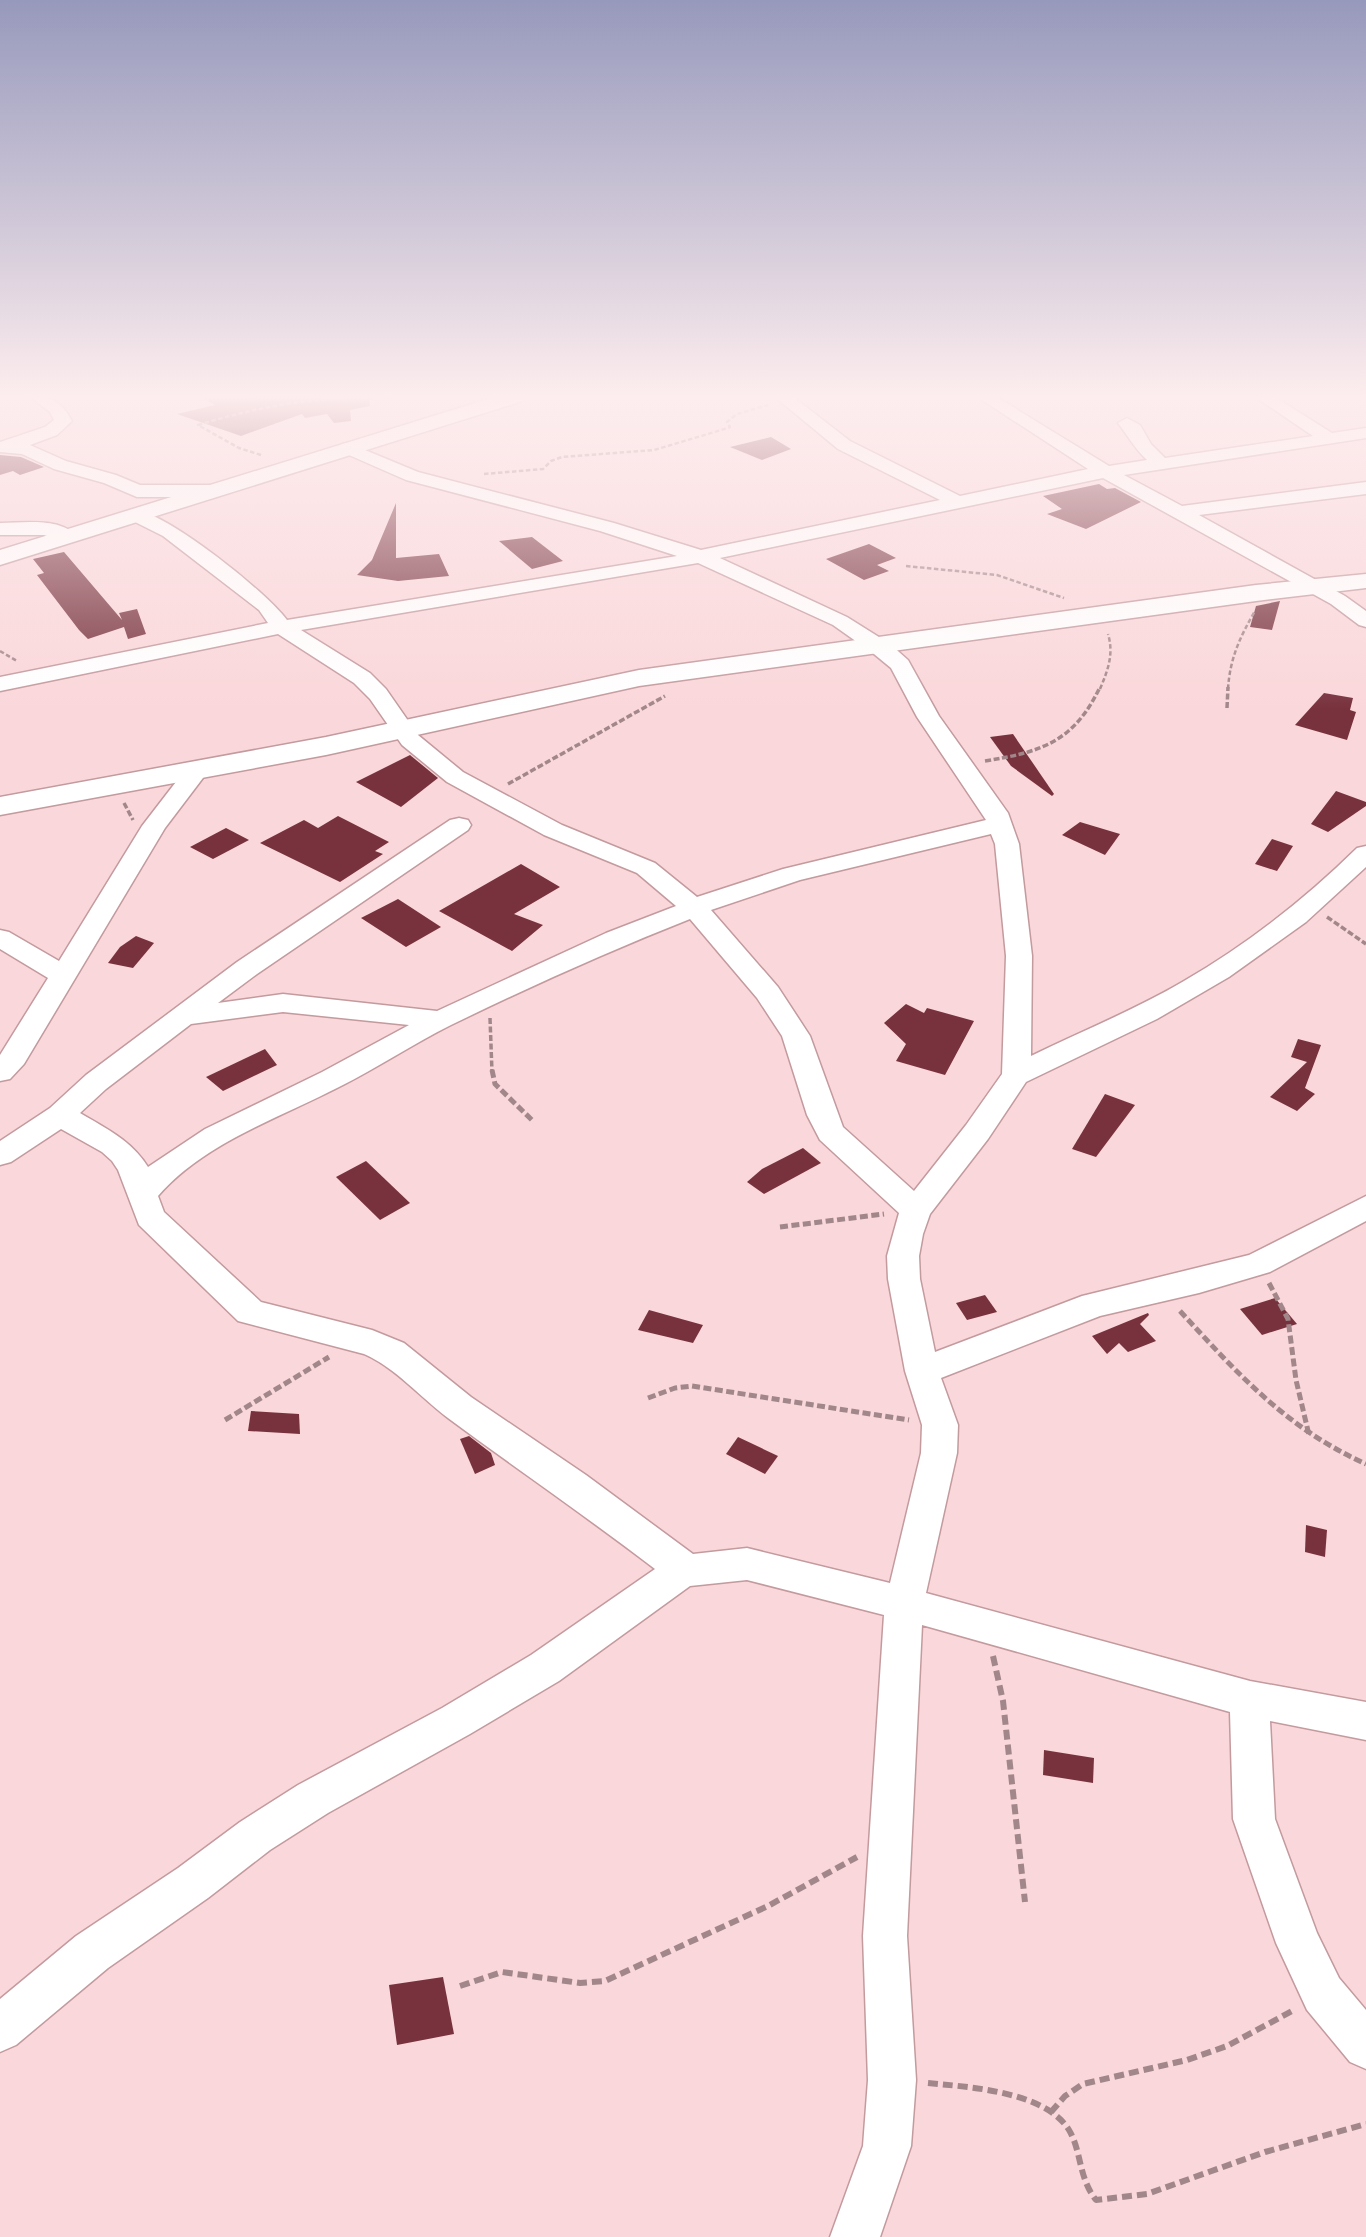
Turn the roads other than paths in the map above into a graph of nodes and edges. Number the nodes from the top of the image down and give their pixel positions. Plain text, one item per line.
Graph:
1 (183, 500) edge
2 (504, 500) edge
3 (959, 500) edge
4 (1160, 500) edge
5 (1270, 500) edge
6 (956, 501) joint
7 (1181, 512) junction
8 (136, 515) junction
9 (0, 529) edge
10 (66, 536) junction
11 (701, 557) junction
12 (0, 558) edge
13 (1366, 581) edge
14 (1310, 586) junction
15 (1366, 621) edge
16 (282, 627) junction
17 (877, 645) junction
18 (0, 684) edge
19 (405, 729) junction
20 (197, 770) junction
21 (0, 806) edge
22 (1001, 824) junction
23 (459, 825) dead end
24 (1366, 853) edge
25 (694, 908) junction
26 (0, 938) edge
27 (64, 976) junction
28 (185, 1017) junction
29 (440, 1020) junction
30 (0, 1072) edge
31 (1016, 1075) junction
32 (60, 1115) junction
33 (0, 1155) edge
34 (143, 1193) junction
35 (1366, 1207) edge
36 (916, 1210) junction
37 (922, 1371) junction
38 (684, 1569) junction
39 (904, 1603) junction
40 (1250, 1699) junction
41 (1366, 1721) edge
42 (0, 2029) edge
43 (1366, 2046) edge
44 (855, 2237) edge

1 - 8 street
2 - 11 street
3 - 6 street
4 - 7 street
5 - 7 street
6 - 11 street
7 - 14 street
8 - 10 street
8 - 16 street
9 - 10 street
10 - 12 street
11 - 16 street
11 - 17 street
13 - 14 street
14 - 15 street
14 - 17 street
16 - 18 street
16 - 19 street
17 - 19 street
17 - 22 street
19 - 20 street
19 - 25 street
20 - 21 street
20 - 27 street
22 - 25 street
22 - 31 street
23 - 28 street
24 - 31 street
25 - 29 street
25 - 36 street
26 - 27 street
27 - 30 street
28 - 29 street
28 - 32 street
29 - 34 street
31 - 36 street
32 - 33 street
32 - 34 street
34 - 38 street
35 - 37 street
36 - 37 street
37 - 39 street
38 - 39 street
38 - 42 street
39 - 40 street
39 - 44 street
40 - 41 street
40 - 43 street

